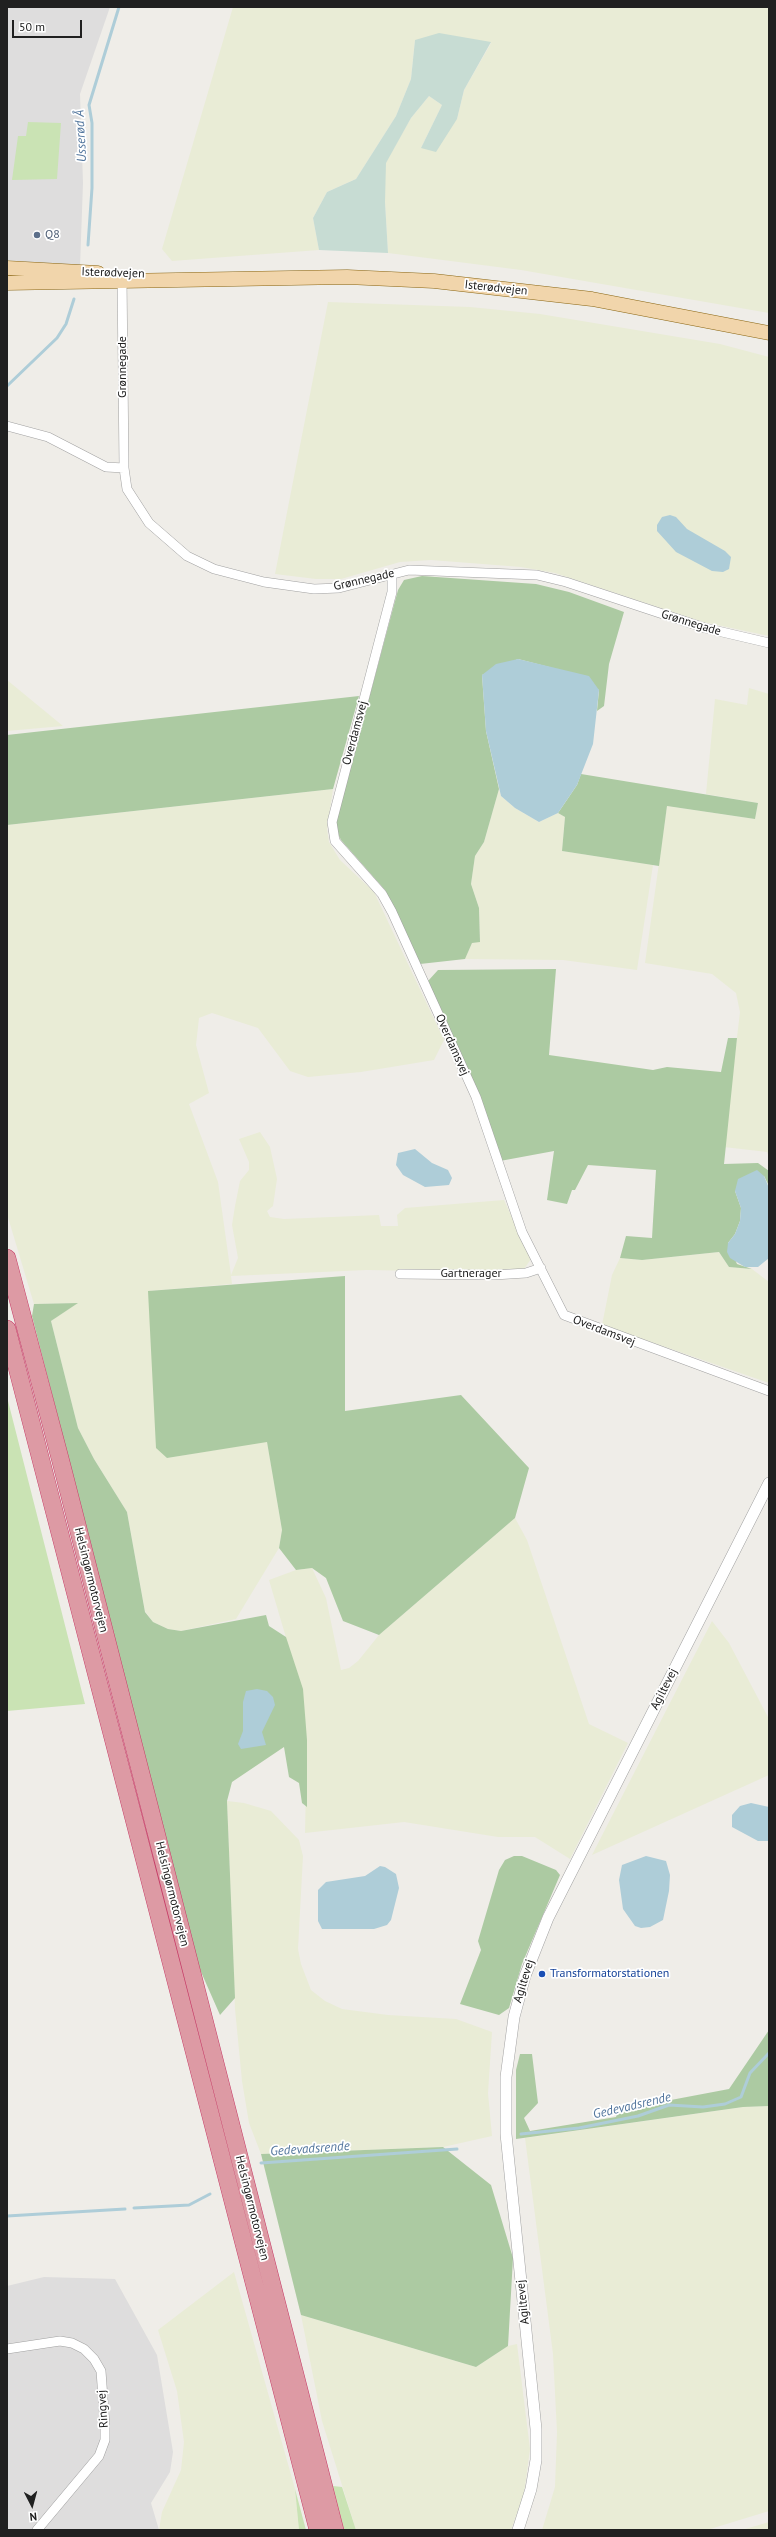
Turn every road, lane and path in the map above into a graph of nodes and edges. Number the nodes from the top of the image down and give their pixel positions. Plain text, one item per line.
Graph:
1 (7, 264) edge
2 (7, 268) edge
3 (50, 270) junction
4 (122, 278) junction
5 (7, 283) edge
6 (769, 333) edge
7 (7, 426) edge
8 (124, 468) junction
9 (392, 574) junction
10 (769, 643) edge
11 (7, 1258) edge
12 (541, 1268) junction
13 (400, 1274) dead end
14 (7, 1329) edge
15 (769, 1391) edge
16 (769, 1483) edge
17 (7, 2349) edge
18 (37, 2530) edge
19 (318, 2530) edge
20 (335, 2530) edge
21 (518, 2530) edge

1 - 3 street
2 - 3 main road, Isterødvejen
3 - 4 main road, Isterødvejen
4 - 5 main road, Isterødvejen
4 - 6 main road, Isterødvejen
4 - 8 street, Grønnegade
7 - 8 street
8 - 9 street, Grønnegade
9 - 10 street, Grønnegade
9 - 12 street, Overdamsvej
11 - 20 highway, Helsingørmotorvejen
12 - 13 street, Gartnerager
12 - 15 street, Overdamsvej
14 - 19 highway, Helsingørmotorvejen
16 - 21 street, Agiltevej
17 - 18 street, Ringvej

